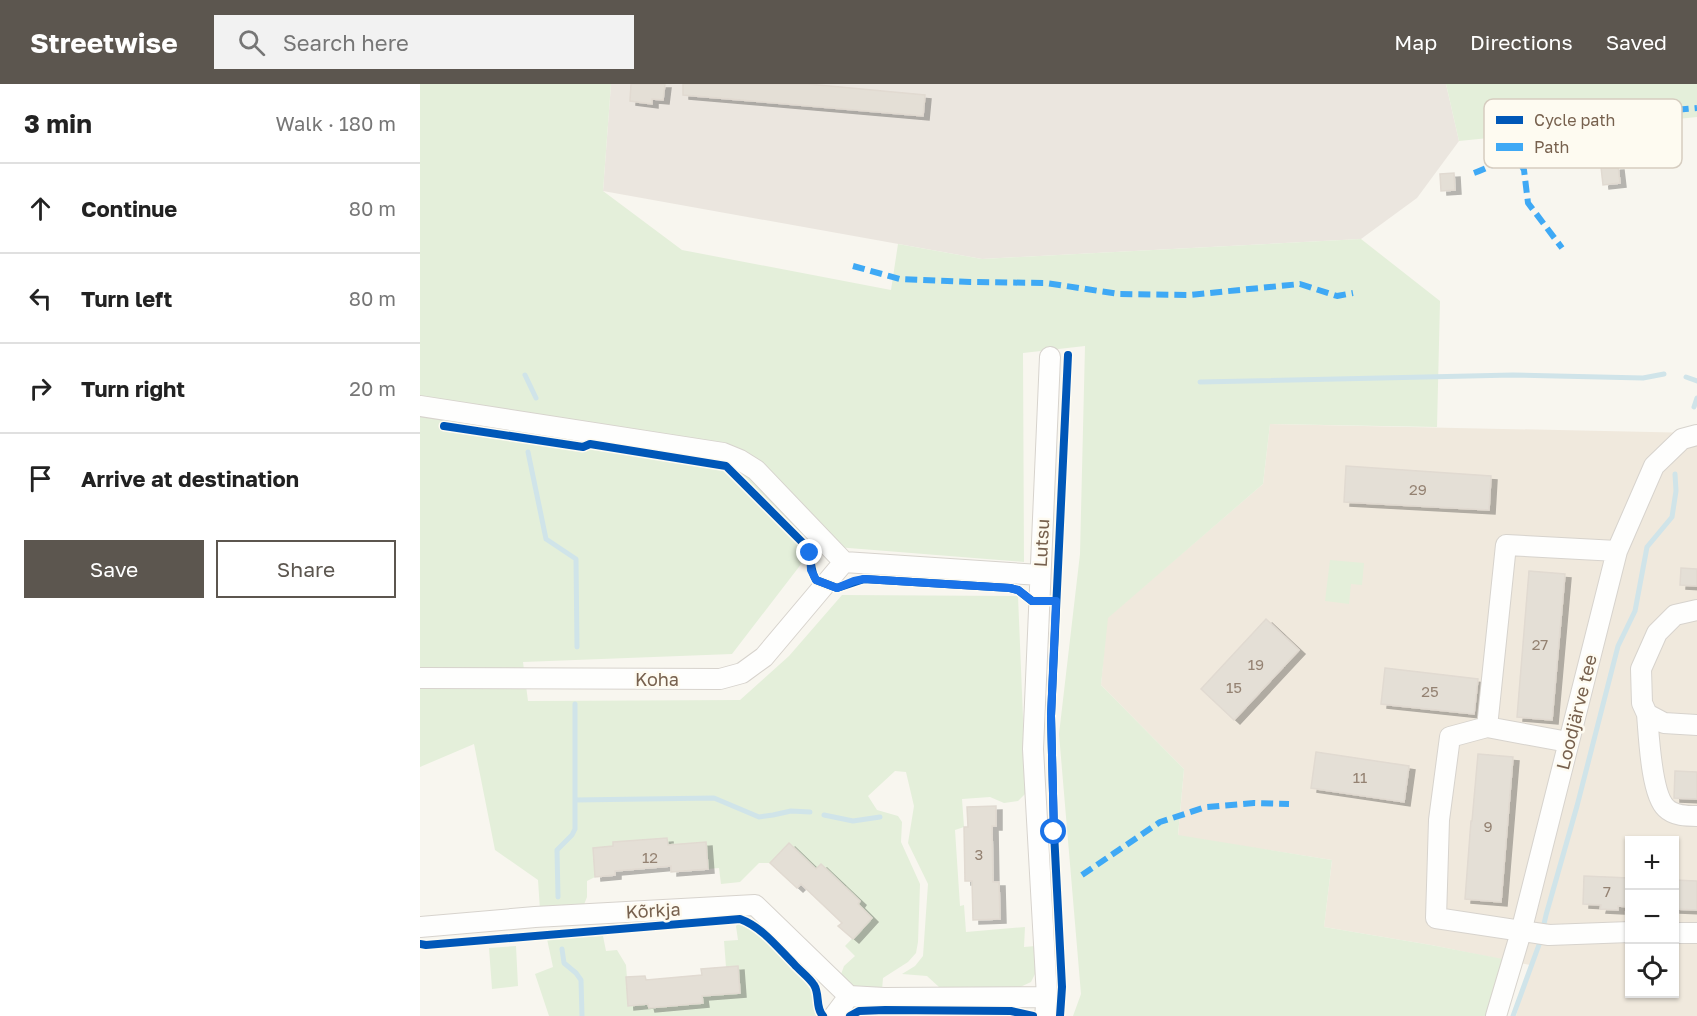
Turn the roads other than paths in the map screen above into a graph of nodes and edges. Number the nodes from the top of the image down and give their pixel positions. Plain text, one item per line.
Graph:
1 (1050, 357) dead end
2 (420, 406) edge
3 (1697, 435) edge
4 (1617, 551) junction
5 (844, 562) junction
6 (1040, 575) junction
7 (1697, 610) edge
8 (420, 678) edge
9 (1647, 714) junction
10 (1697, 725) edge
11 (1487, 727) junction
12 (1568, 742) junction
13 (1697, 816) edge
14 (420, 927) edge
15 (1625, 932) edge
16 (1533, 933) junction
17 (1679, 933) edge
18 (1697, 933) edge
19 (849, 996) junction
20 (1046, 1006) edge
21 (834, 1016) edge
22 (1496, 1016) edge

1 - 6 street, Lutsu
2 - 5 street
3 - 4 street, Loodjärve tee
4 - 11 street
4 - 12 street, Loodjärve tee
5 - 6 street
5 - 8 street, Koha
6 - 20 street, Lutsu
7 - 9 street
9 - 10 street
9 - 13 street
11 - 12 street
11 - 16 street
12 - 16 street, Loodjärve tee
14 - 19 street, Kõrkja
15 - 16 street
16 - 22 street, Loodjärve tee
17 - 18 street
19 - 20 street
19 - 21 street

